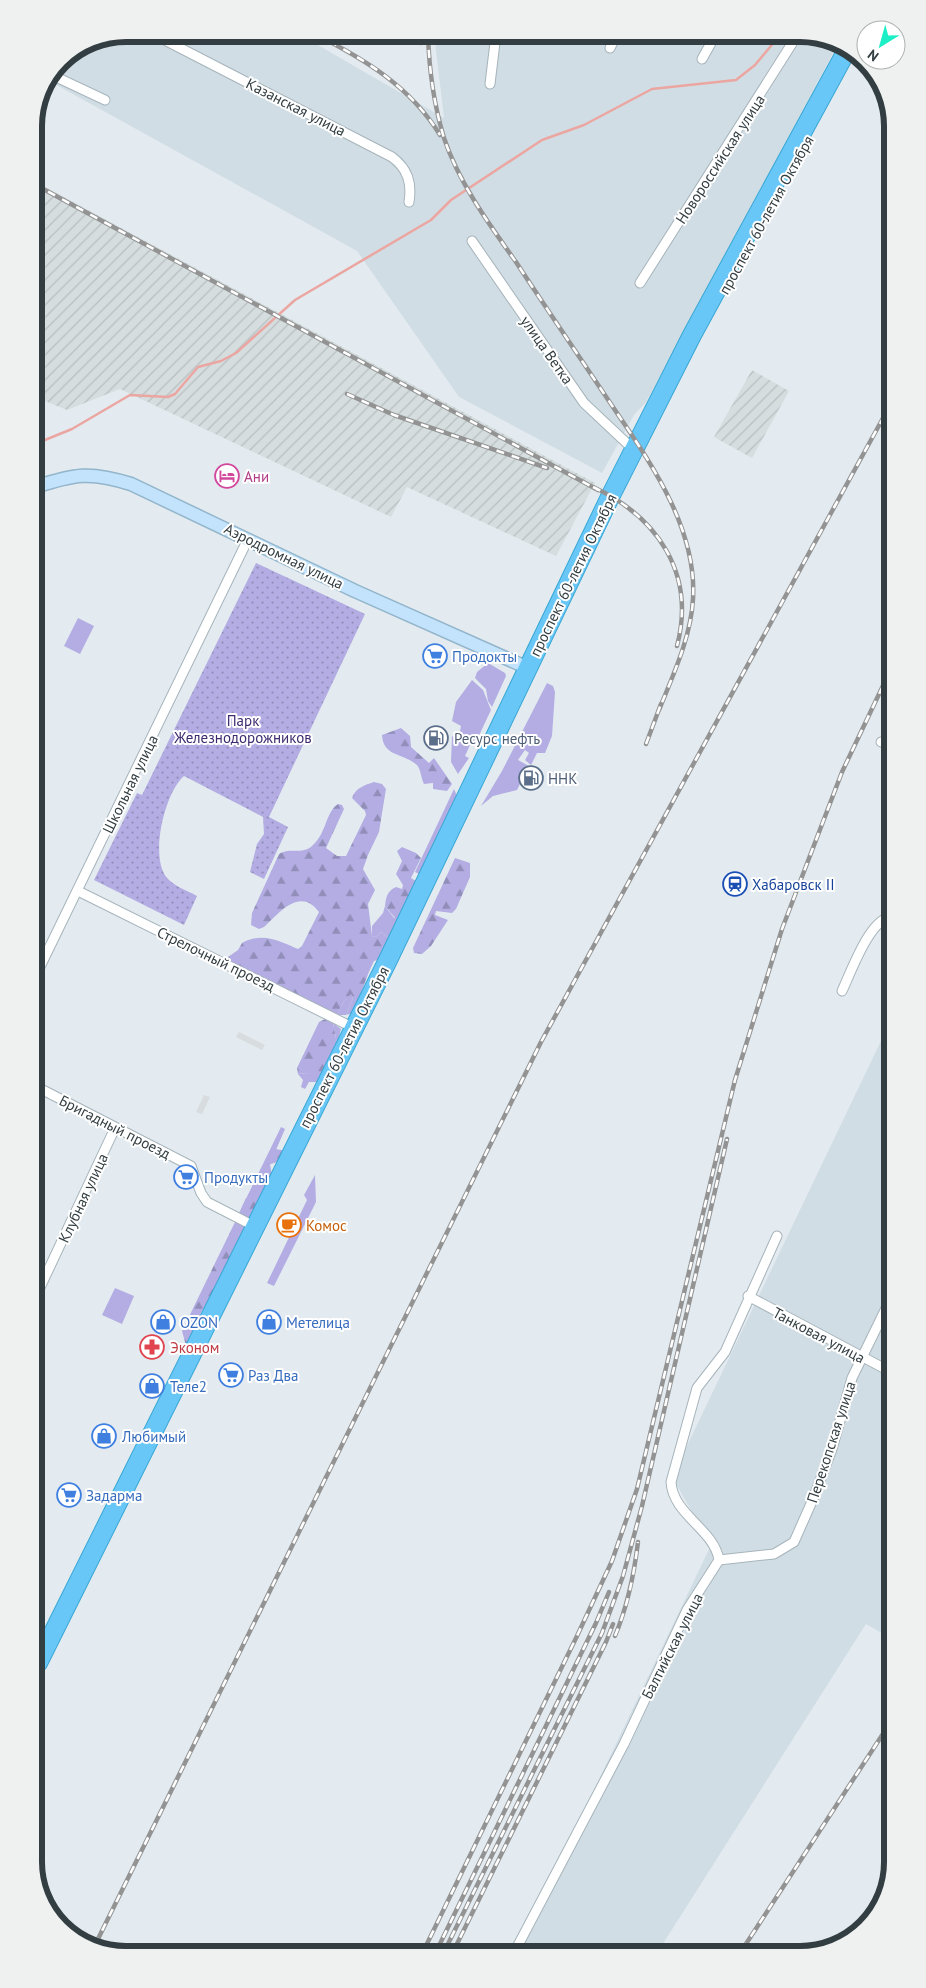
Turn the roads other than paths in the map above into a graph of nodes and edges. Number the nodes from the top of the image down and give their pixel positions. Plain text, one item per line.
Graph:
1 (170, 42) edge
2 (495, 43) edge
3 (613, 43) edge
4 (711, 43) edge
5 (792, 43) edge
6 (610, 48) dead end
7 (844, 56) edge
8 (702, 59) dead end
9 (852, 61) edge
10 (58, 78) edge
11 (490, 84) dead end
12 (105, 100) dead end
13 (409, 202) dead end
14 (472, 241) dead end
15 (640, 283) dead end
16 (646, 429) junction
17 (634, 450) junction
18 (43, 485) edge
19 (248, 539) junction
20 (528, 668) junction
21 (78, 891) junction
22 (884, 919) edge
23 (43, 962) edge
24 (842, 991) dead end
25 (354, 1028) junction
26 (42, 1090) edge
27 (115, 1128) junction
28 (254, 1226) junction
29 (777, 1236) dead end
30 (42, 1283) edge
31 (748, 1296) junction
32 (884, 1312) edge
33 (862, 1358) junction
34 (884, 1369) edge
35 (719, 1560) junction
36 (42, 1650) edge
37 (518, 1946) edge

1 - 13 street, Казанская улица
2 - 11 street
3 - 6 street
4 - 8 street
5 - 15 street, Новороссийская улица
7 - 16 highway, проспект 60-летия Октября
9 - 16 highway, проспект 60-летия Октября
10 - 12 street
14 - 17 street, улица Ветка
16 - 17 highway, проспект 60-летия Октября
17 - 20 highway, проспект 60-летия Октября
18 - 19 street, Аэродромная улица
19 - 20 street, Аэродромная улица
19 - 21 street, Школьная улица
20 - 25 highway, проспект 60-летия Октября
21 - 23 street, Школьная улица
21 - 25 street, Стрелочный проезд
22 - 24 street
25 - 28 highway, проспект 60-летия Октября
26 - 27 street, Бригадный проезд
27 - 28 street, Бригадный проезд
27 - 30 street, Клубная улица
28 - 36 highway, проспект 60-летия Октября
29 - 31 street
31 - 33 street, Танковая улица
31 - 35 street
32 - 33 street, Перекопская улица
33 - 34 street, Танковая улица
33 - 35 street, Перекопская улица
35 - 37 street, Балтийская улица

